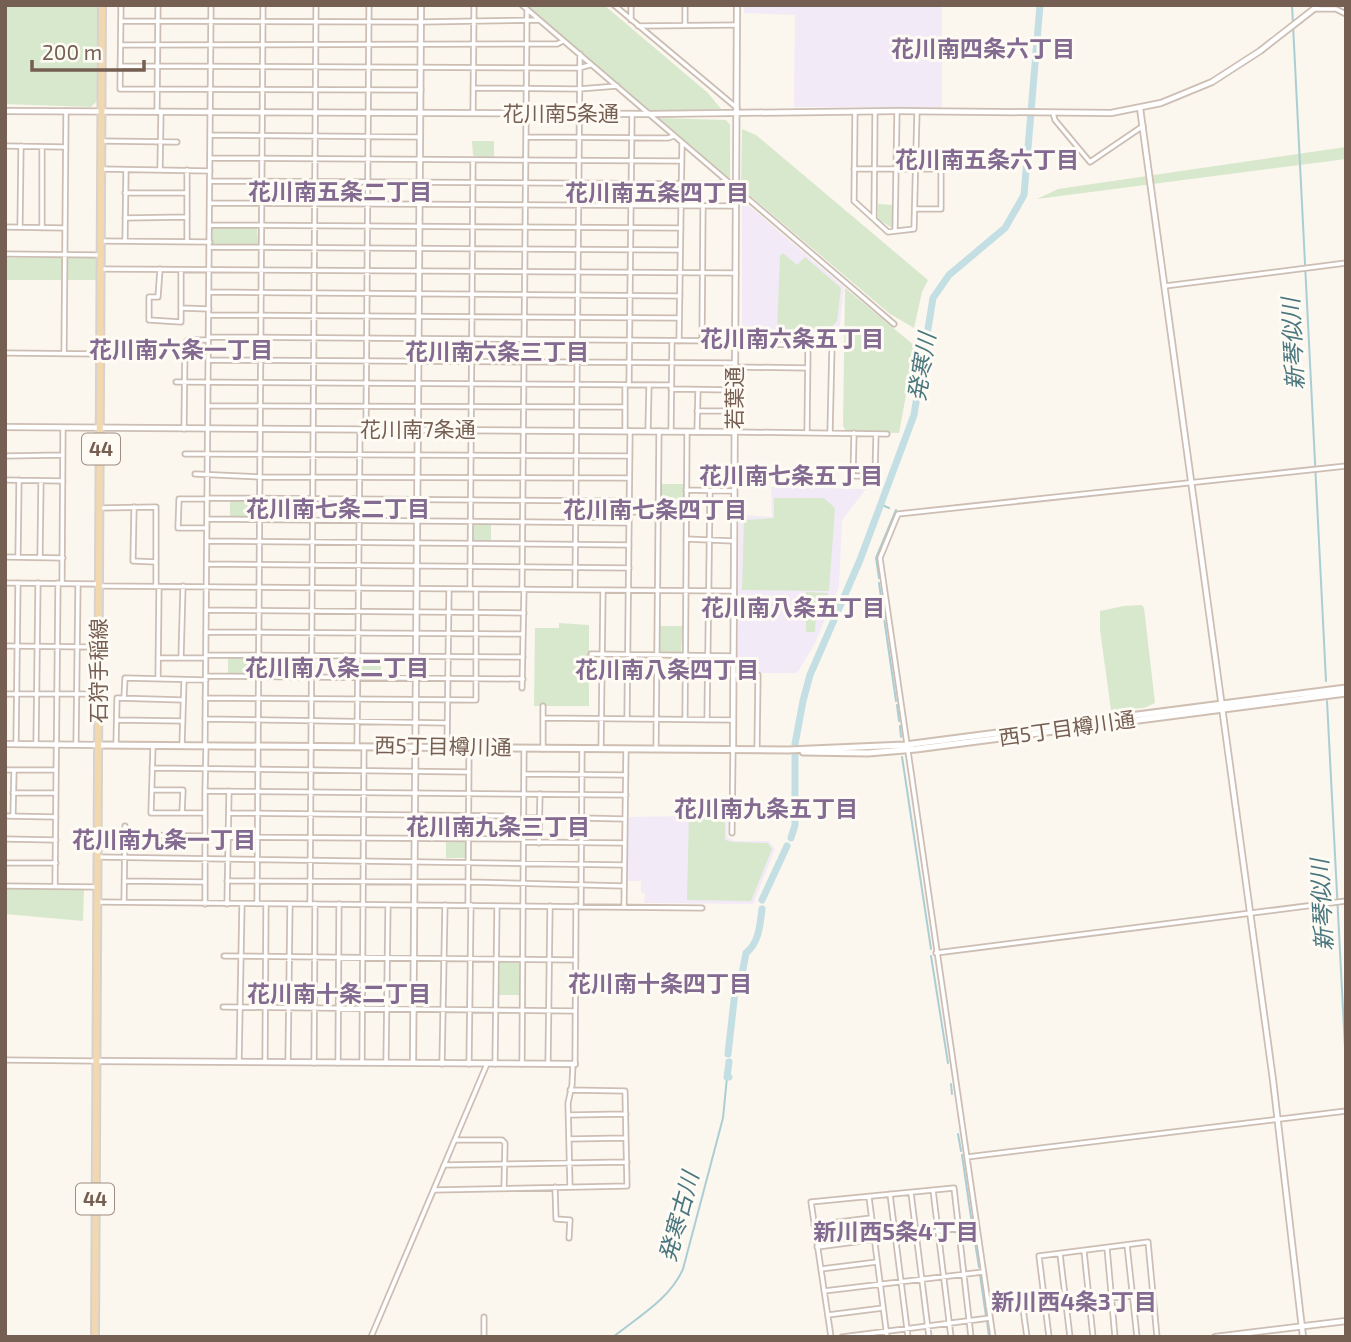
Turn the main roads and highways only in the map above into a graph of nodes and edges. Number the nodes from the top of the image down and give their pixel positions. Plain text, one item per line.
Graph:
1 (102, 5) edge
2 (1346, 690) edge
3 (99, 745) junction
4 (95, 1337) edge

1 - 3 main road, 石狩手稲線 / 44
2 - 3 main road, 西5丁目樽川通
3 - 4 main road, 石狩手稲線 / 44

